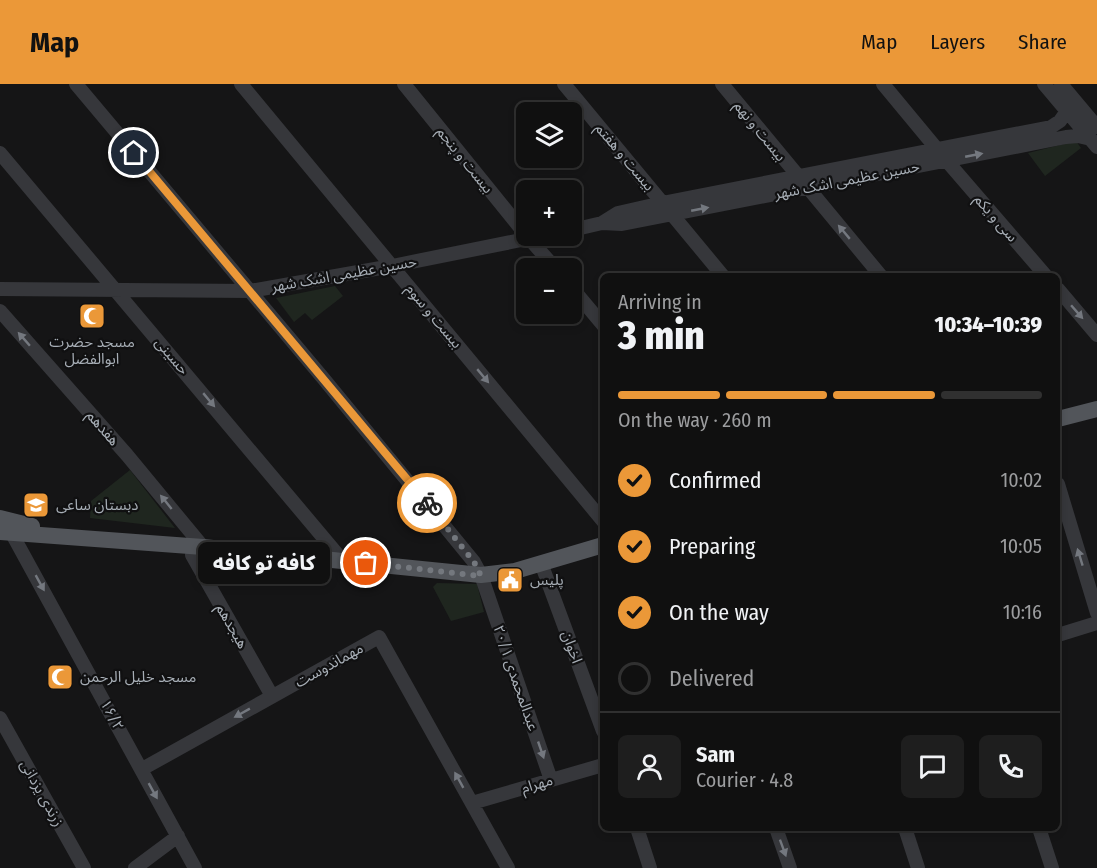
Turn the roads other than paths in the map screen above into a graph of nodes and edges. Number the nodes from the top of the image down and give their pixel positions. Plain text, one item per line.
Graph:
1 (76, 84) edge
2 (241, 84) edge
3 (404, 84) edge
4 (564, 84) edge
5 (722, 84) edge
6 (884, 84) edge
7 (1044, 84) edge
8 (1061, 84) edge
9 (1067, 111) junction
10 (1094, 130) edge
11 (936, 149) junction
12 (0, 153) edge
13 (946, 160) junction
14 (802, 183) junction
15 (662, 203) junction
16 (671, 214) junction
17 (516, 218) edge
18 (602, 224) junction
19 (582, 228) edge
20 (516, 239) edge
21 (393, 266) junction
22 (720, 273) edge
23 (878, 273) edge
24 (1043, 273) edge
25 (0, 289) edge
26 (117, 291) junction
27 (250, 291) junction
28 (1060, 291) edge
29 (582, 300) edge
30 (0, 311) edge
31 (600, 321) edge
32 (1097, 335) edge
33 (1097, 409) edge
34 (1060, 418) edge
35 (1060, 491) edge
36 (600, 516) edge
37 (3, 523) edge
38 (600, 546) edge
39 (197, 551) junction
40 (343, 561) junction
41 (541, 563) junction
42 (481, 576) junction
43 (1097, 613) edge
44 (1097, 623) edge
45 (1060, 634) edge
46 (272, 696) junction
47 (0, 717) edge
48 (600, 722) edge
49 (600, 766) edge
50 (142, 769) junction
51 (551, 780) junction
52 (471, 803) junction
53 (638, 831) edge
54 (777, 831) edge
55 (906, 831) edge
56 (1040, 831) edge
57 (178, 836) junction
58 (84, 868) edge
59 (135, 868) edge
60 (195, 868) edge
61 (508, 868) edge
62 (650, 868) edge
63 (790, 868) edge
64 (918, 868) edge
65 (1052, 868) edge

1 - 27 street, عبدالمحمدی ۲۰/۱
2 - 21 street, بیست و سوم
3 - 17 street, بیست و پنجم
4 - 15 street, بیست و هفتم
5 - 14 street, بیست و نهم
6 - 11 street
7 - 9 street
8 - 10 street
9 - 10 street
9 - 11 street, حسین عظیمی اشک شهر
13 -> 10 street, حسین عظیمی اشک شهر
11 - 13 street, سی و یکم
11 - 14 street, حسین عظیمی اشک شهر
12 - 26 street, حسینی
13 - 14 street, حسین عظیمی اشک شهر
13 - 24 street, سی و یکم
14 - 15 street, حسین عظیمی اشک شهر
16 -> 14 street, حسین عظیمی اشک شهر
23 -> 14 street, بیست و نهم
15 - 16 street, بیست و هفتم
15 - 18 street, حسین عظیمی اشک شهر
16 - 18 street, حسین عظیمی اشک شهر
16 - 22 street
18 - 19 street, حسین عظیمی اشک شهر
20 - 21 street, حسین عظیمی اشک شهر
21 - 27 street, حسین عظیمی اشک شهر
21 -> 36 street, بیست و سوم
25 - 26 street, حسین عظیمی اشک شهر
26 - 27 street, حسین عظیمی اشک شهر
26 -> 40 street, حسینی
27 - 42 street, عبدالمحمدی ۲۰/۱
28 -> 32 street
29 - 31 street
39 -> 30 street, هفدهم
33 - 34 main road
43 -> 35 street
37 - 39 main road
37 -> 50 street, ۱۶/۲
38 - 41 main road
39 - 40 main road
39 - 46 street, هیجدهم
40 - 42 main road
41 - 42 main road
41 - 48 street, اخوان
42 -> 51 street, عبدالمحمدی ۲۰/۱
44 - 45 street
46 -> 50 street, مهماندوست
52 -> 46 street, مهماندوست
47 - 58 street, زرندی یزدانی
49 - 51 street, مهرام
50 -> 57 street, ۱۶/۲
51 - 52 street, مهرام
52 - 61 street, مهماندوست
53 - 62 street
54 -> 63 street
55 - 64 street
56 - 65 street
57 - 59 street
57 - 60 street, ۱۶/۲

